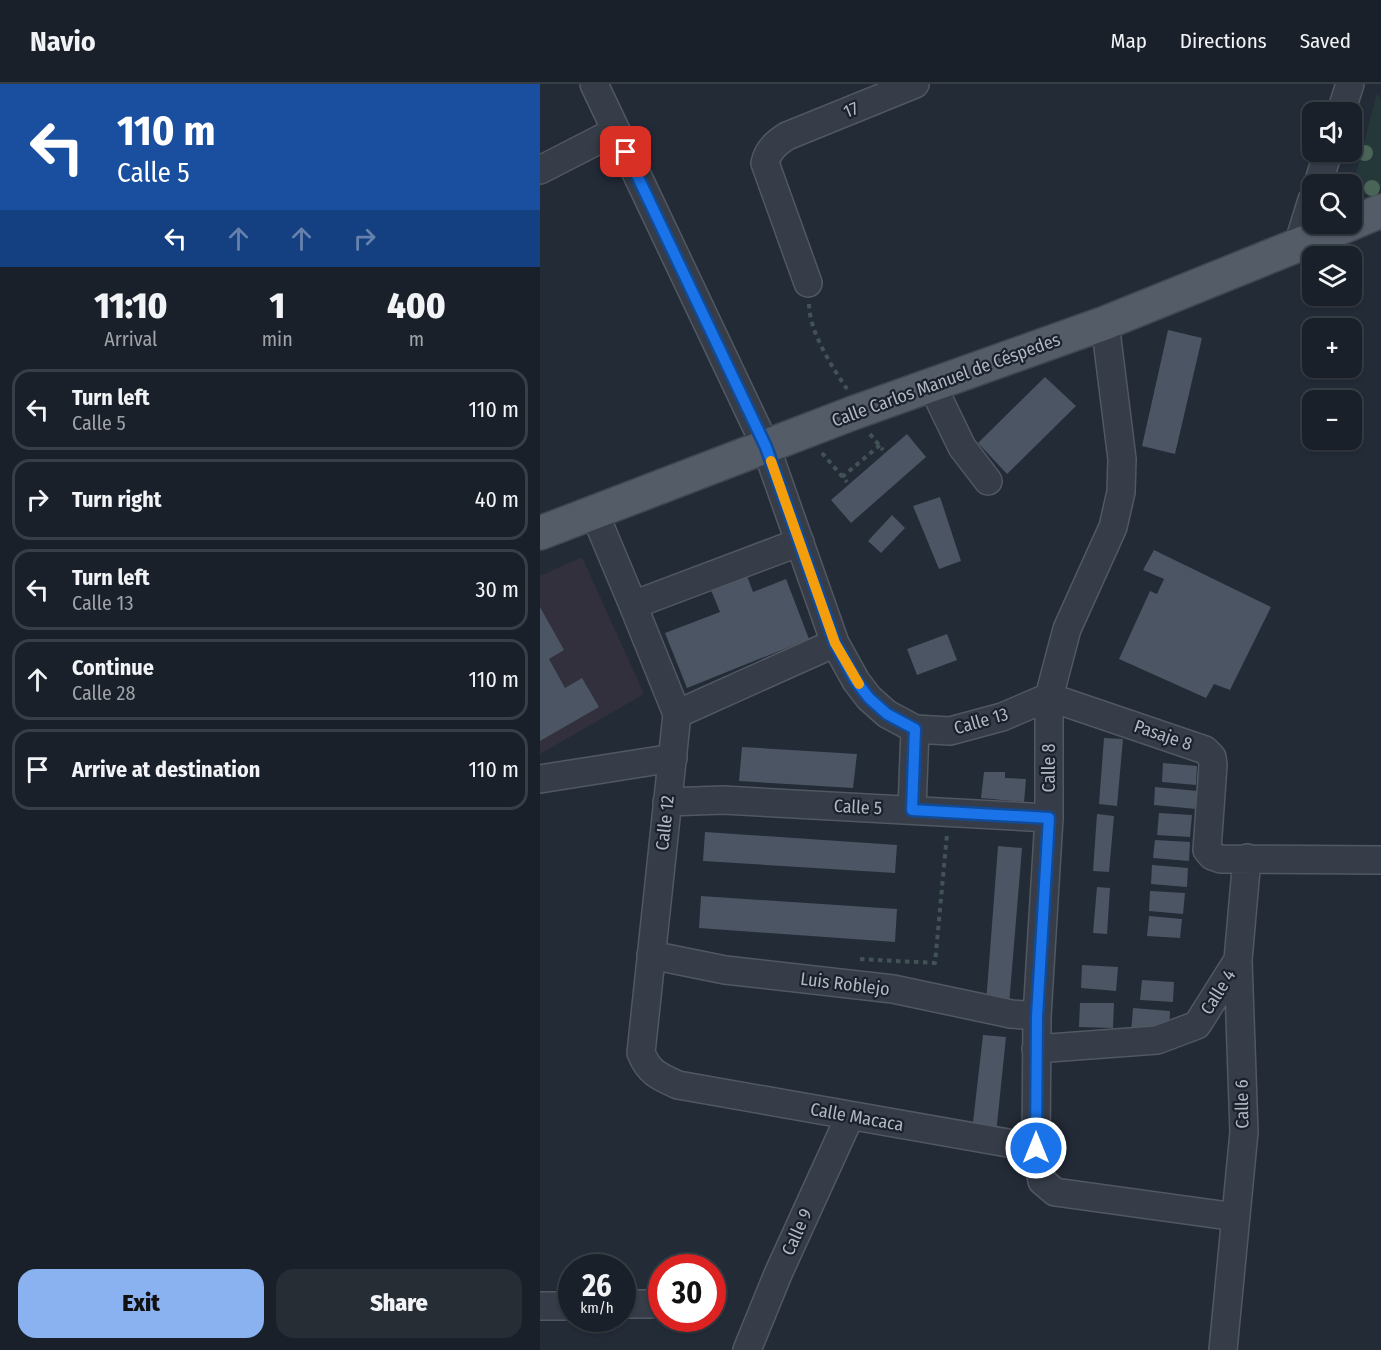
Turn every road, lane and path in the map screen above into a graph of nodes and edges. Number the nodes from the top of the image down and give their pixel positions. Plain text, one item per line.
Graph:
1 (594, 84) edge
2 (915, 84) edge
3 (1350, 84) edge
4 (1344, 102) edge
5 (616, 131) junction
6 (540, 170) edge
7 (1381, 211) edge
8 (1362, 219) edge
9 (1302, 232) edge
10 (1324, 234) edge
11 (1298, 245) junction
12 (808, 283) joint
13 (1105, 323) junction
14 (932, 385) junction
15 (861, 410) junction
16 (804, 432) junction
17 (880, 445) dead end
18 (766, 447) junction
19 (842, 477) junction
20 (988, 481) dead end
21 (847, 482) dead end
22 (594, 512) junction
23 (540, 533) edge
24 (800, 542) junction
25 (633, 605) junction
26 (835, 643) junction
27 (1049, 697) junction
28 (677, 714) junction
29 (915, 729) junction
30 (673, 758) junction
31 (540, 779) edge
32 (667, 802) junction
33 (912, 810) junction
34 (948, 814) junction
35 (1049, 818) junction
36 (1247, 858) junction
37 (1381, 860) edge
38 (651, 955) junction
39 (858, 959) dead end
40 (1238, 960) junction
41 (1037, 1016) junction
42 (1036, 1049) junction
43 (678, 1085) joint
44 (850, 1116) junction
45 (1036, 1148) junction
46 (1236, 1217) junction
47 (540, 1306) edge
48 (558, 1306) edge
49 (747, 1350) edge
50 (1223, 1350) edge

1 - 5 street, Calle 13
2 - 12 street, 17
3 - 4 street
5 - 6 street
5 - 18 street, Calle 13
7 - 8 main road, Calle Carlos Manuel de Céspedes
9 - 11 street
10 - 11 main road, Calle Carlos Manuel de Céspedes
11 - 13 main road, Calle Carlos Manuel de Céspedes
12 - 15 path
13 - 14 main road, Calle Carlos Manuel de Céspedes
13 - 27 street, Calle 8
14 - 15 main road, Calle Carlos Manuel de Céspedes
14 - 20 street
15 - 16 main road, Calle Carlos Manuel de Céspedes
16 - 18 main road, Calle Carlos Manuel de Céspedes
16 - 19 path
17 - 19 path
18 - 22 main road, Calle Carlos Manuel de Céspedes
18 - 24 street, Calle 13
19 - 21 path
22 - 23 main road, Calle Carlos Manuel de Céspedes
22 - 25 street
24 - 25 street
24 - 26 street, Calle 13
25 - 28 street
26 - 28 street
26 - 29 street, Calle 13
27 - 29 street, Calle 13
27 - 35 street, Calle 8
27 - 36 street, Pasaje 8
28 - 30 street, Calle 12
29 - 33 street
30 - 31 street
30 - 32 street, Calle 12
32 - 33 street, Calle 5
32 - 38 street, Calle 12
33 - 34 street, Calle 5
34 - 35 street, Calle 5
34 - 39 path
35 - 41 street, Calle 8
36 - 37 street
36 - 40 street, Calle 6
38 - 41 street, Luis Roblejo
38 - 43 street, Calle 12
40 - 42 street, Calle 4
40 - 46 street, Calle 6
41 - 42 street, Calle 8
42 - 45 street, Calle 8
43 - 44 street, Calle Macaca
44 - 45 street, Calle Macaca
44 - 49 street, Calle 9
45 - 46 street, Calle 8
46 - 50 street, Calle 6
47 - 48 street

